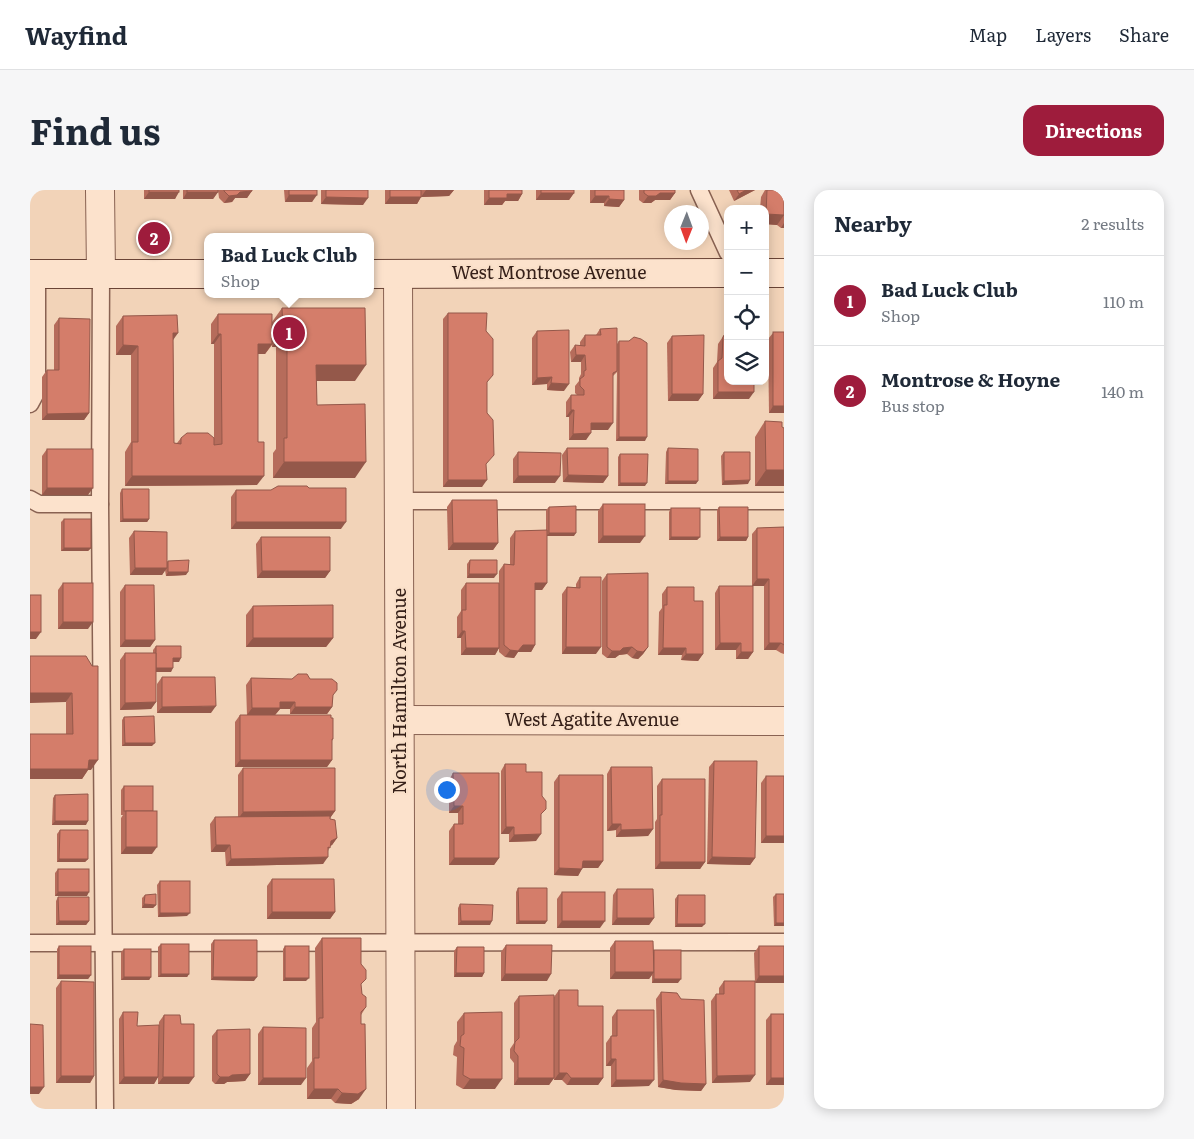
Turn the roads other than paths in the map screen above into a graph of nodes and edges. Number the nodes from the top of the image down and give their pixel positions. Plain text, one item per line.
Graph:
1 (100, 190) edge
2 (699, 190) edge
3 (727, 250) edge
4 (724, 273) edge
5 (769, 273) edge
6 (784, 273) edge
7 (34, 274) edge
8 (101, 274) junction
9 (204, 274) edge
10 (374, 274) edge
11 (398, 274) junction
12 (30, 404) edge
13 (30, 499) edge
14 (399, 501) junction
15 (784, 501) edge
16 (100, 504) junction
17 (400, 720) junction
18 (784, 721) edge
19 (784, 942) edge
20 (30, 943) edge
21 (103, 943) junction
22 (401, 943) junction
23 (106, 1109) edge
24 (401, 1109) edge

1 - 8 street
2 - 3 lane
4 - 11 street, West Montrose Avenue
5 - 6 street
7 - 8 street
7 - 12 lane
8 - 9 street
8 - 16 lane
10 - 11 street, West Montrose Avenue
11 - 14 street, North Hamilton Avenue
13 - 16 lane
14 - 15 lane
14 - 17 street, North Hamilton Avenue
16 - 21 lane
17 - 18 street, West Agatite Avenue
17 - 22 street, North Hamilton Avenue
19 - 22 lane
20 - 21 lane
21 - 22 lane
21 - 23 lane
22 - 24 street, North Hamilton Avenue

